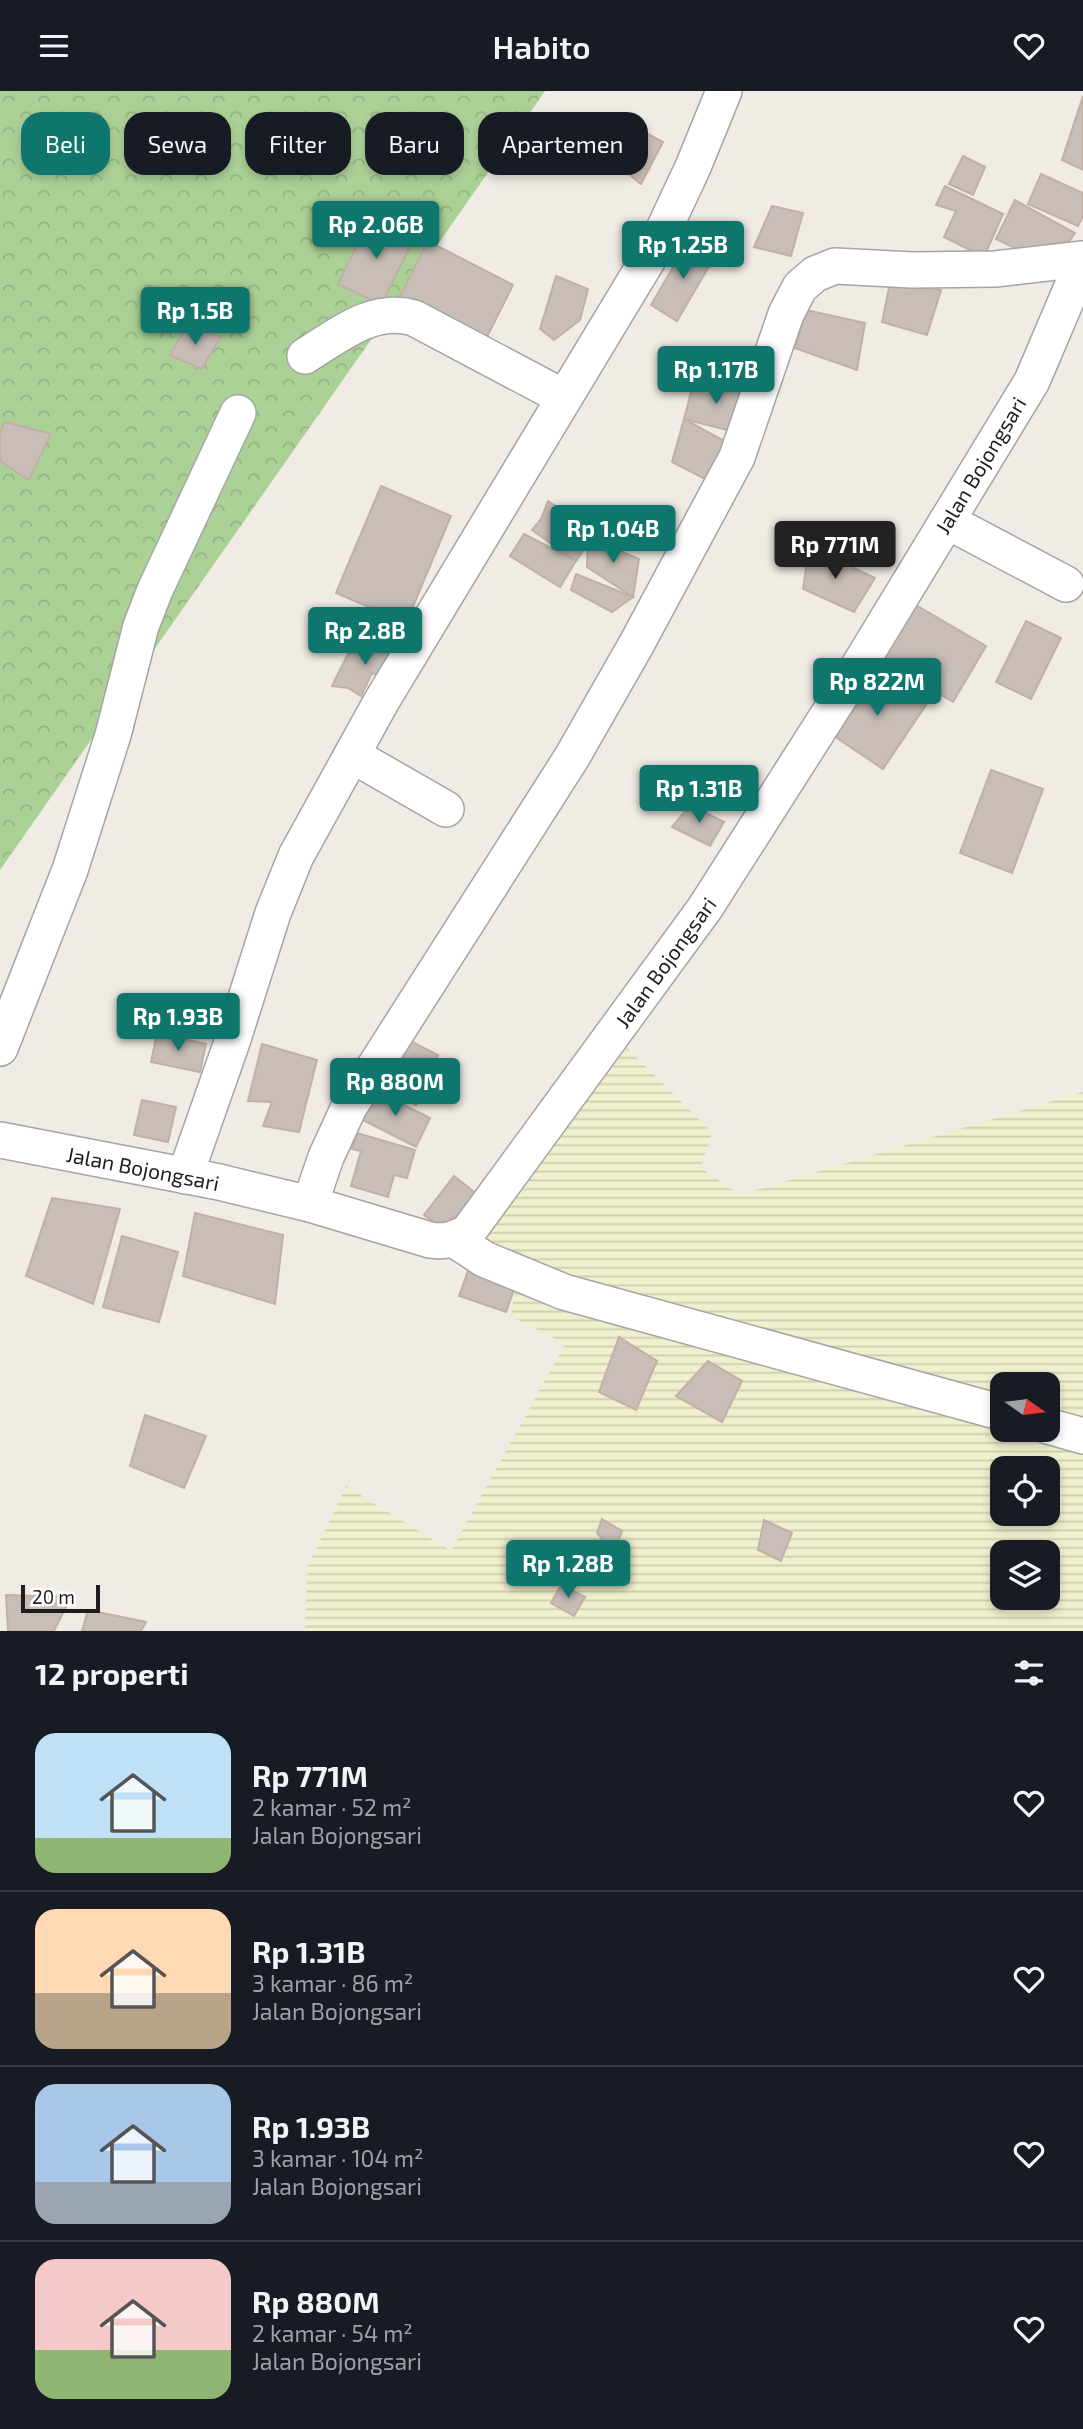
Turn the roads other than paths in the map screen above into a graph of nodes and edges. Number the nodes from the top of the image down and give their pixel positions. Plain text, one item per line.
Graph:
1 (724, 91) edge
2 (1083, 260) edge
3 (305, 356) dead end
4 (563, 397) junction
5 (238, 414) dead end
6 (947, 520) junction
7 (1066, 584) dead end
8 (352, 755) junction
9 (446, 809) dead end
10 (0, 1048) edge
11 (0, 1140) edge
12 (185, 1176) junction
13 (310, 1204) junction
14 (456, 1240) junction
15 (990, 1409) edge
16 (1060, 1429) edge
17 (1083, 1436) edge

1 - 4 street
2 - 6 street, Jalan Bojongsari
2 - 13 street
3 - 4 street
4 - 8 street
5 - 10 street
6 - 7 street
6 - 14 street, Jalan Bojongsari
8 - 9 street
8 - 12 street
11 - 12 street, Jalan Bojongsari
12 - 13 street, Jalan Bojongsari
13 - 14 street, Jalan Bojongsari
14 - 15 street
16 - 17 street

